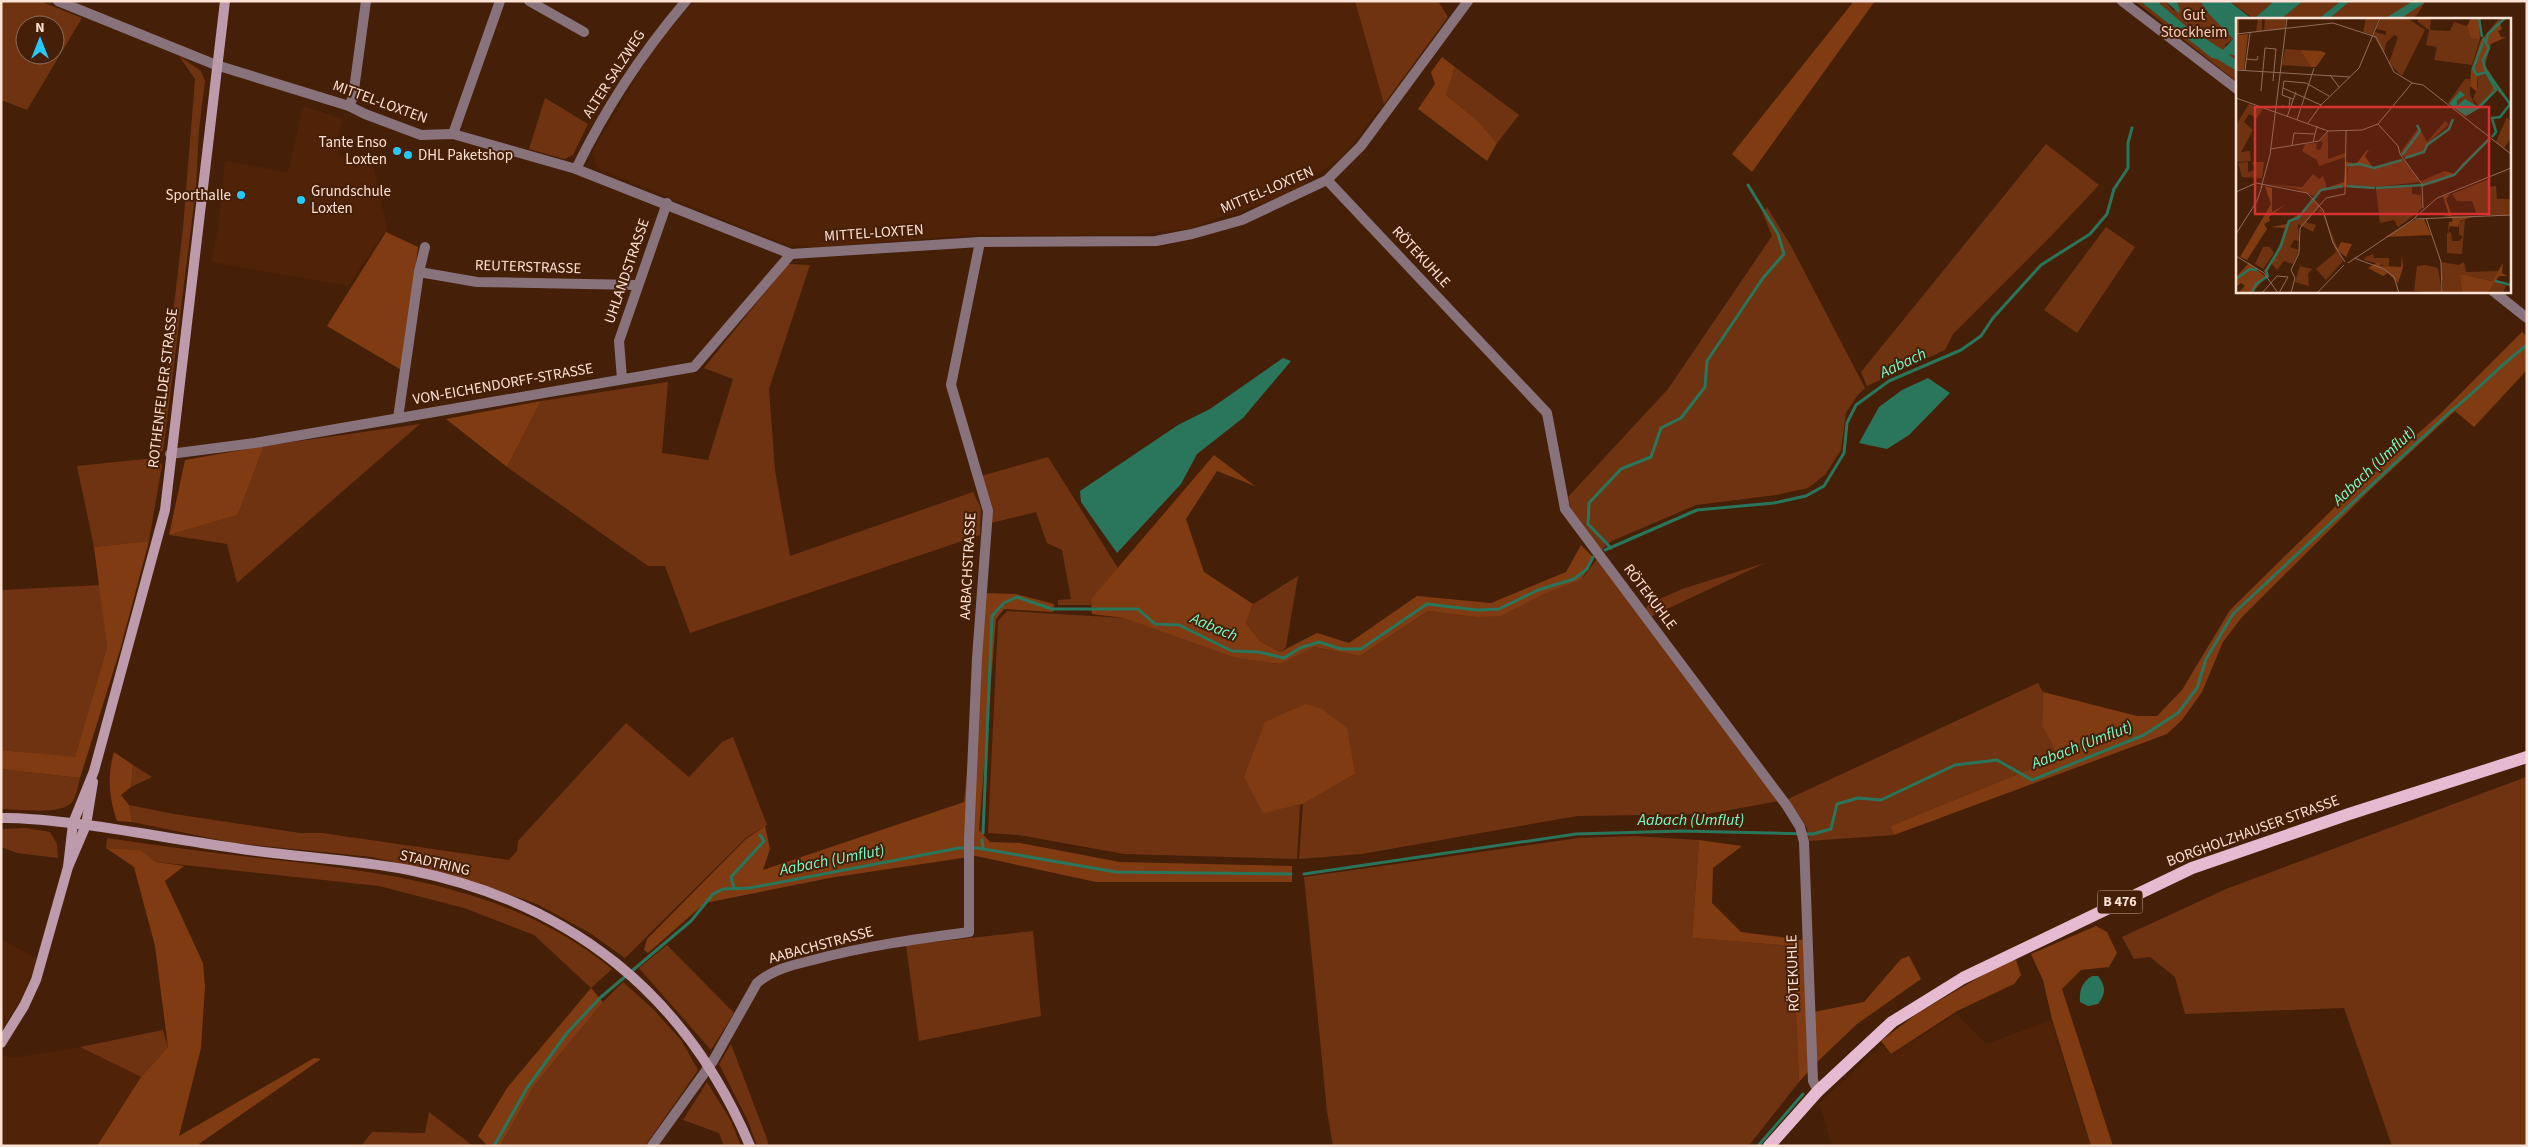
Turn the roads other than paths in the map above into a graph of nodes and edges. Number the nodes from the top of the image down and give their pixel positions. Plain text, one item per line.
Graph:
1 (58, 1) edge
2 (225, 1) edge
3 (366, 1) edge
4 (500, 1) edge
5 (529, 1) edge
6 (686, 1) edge
7 (1468, 1) edge
8 (2122, 1) edge
9 (584, 32) dead end
10 (216, 65) junction
11 (2236, 88) edge
12 (349, 106) junction
13 (452, 134) junction
14 (576, 170) junction
15 (1327, 180) junction
16 (667, 203) junction
17 (980, 242) junction
18 (425, 247) dead end
19 (791, 254) junction
20 (419, 272) junction
21 (637, 286) junction
22 (2494, 292) edge
23 (2527, 318) edge
24 (622, 380) junction
25 (398, 418) junction
26 (170, 454) junction
27 (2527, 757) edge
28 (94, 772) junction
29 (1, 818) edge
30 (73, 823) junction
31 (86, 825) junction
32 (68, 867) junction
33 (1, 1043) edge
34 (1818, 1091) junction
35 (652, 1146) edge
36 (750, 1146) edge
37 (1768, 1146) edge

1 - 10 street, MITTEL-LOXTEN
2 - 10 street, ROTHENFELDER STRASSE
3 - 12 street
4 - 13 street
5 - 9 street
6 - 14 street, ALTER SALZWEG
7 - 15 street, MITTEL-LOXTEN
8 - 11 street
10 - 12 street, MITTEL-LOXTEN
10 - 26 street, ROTHENFELDER STRASSE
12 - 13 street, MITTEL-LOXTEN
13 - 14 street, MITTEL-LOXTEN
14 - 16 street, MITTEL-LOXTEN
15 - 17 street, MITTEL-LOXTEN
15 - 34 street, RÖTEKUHLE
16 - 19 street, MITTEL-LOXTEN
16 - 21 street, UHLANDSTRASSE
17 - 19 street, MITTEL-LOXTEN
17 - 35 street, AABACHSTRASSE
18 - 20 street
19 - 24 street, VON-EICHENDORFF-STRASSE
20 - 21 street, REUTERSTRASSE
20 - 25 street
21 - 24 street, UHLANDSTRASSE
22 - 23 street
24 - 25 street, VON-EICHENDORFF-STRASSE
25 - 26 street, VON-EICHENDORFF-STRASSE
26 - 28 street, ROTHENFELDER STRASSE
27 - 34 main road, BORGHOLZHAUSER STRASSE / B 476
28 - 30 street, ROTHENFELDER STRASSE
28 - 31 street, ROTHENFELDER STRASSE
29 - 30 street, STADTRING
30 - 31 street, STADTRING
30 - 32 street, ROTHENFELDER STRASSE
31 - 32 street, ROTHENFELDER STRASSE
31 - 36 street, STADTRING
32 - 33 street, ROTHENFELDER STRASSE
34 - 37 main road, BORGHOLZHAUSER STRASSE / B 476

